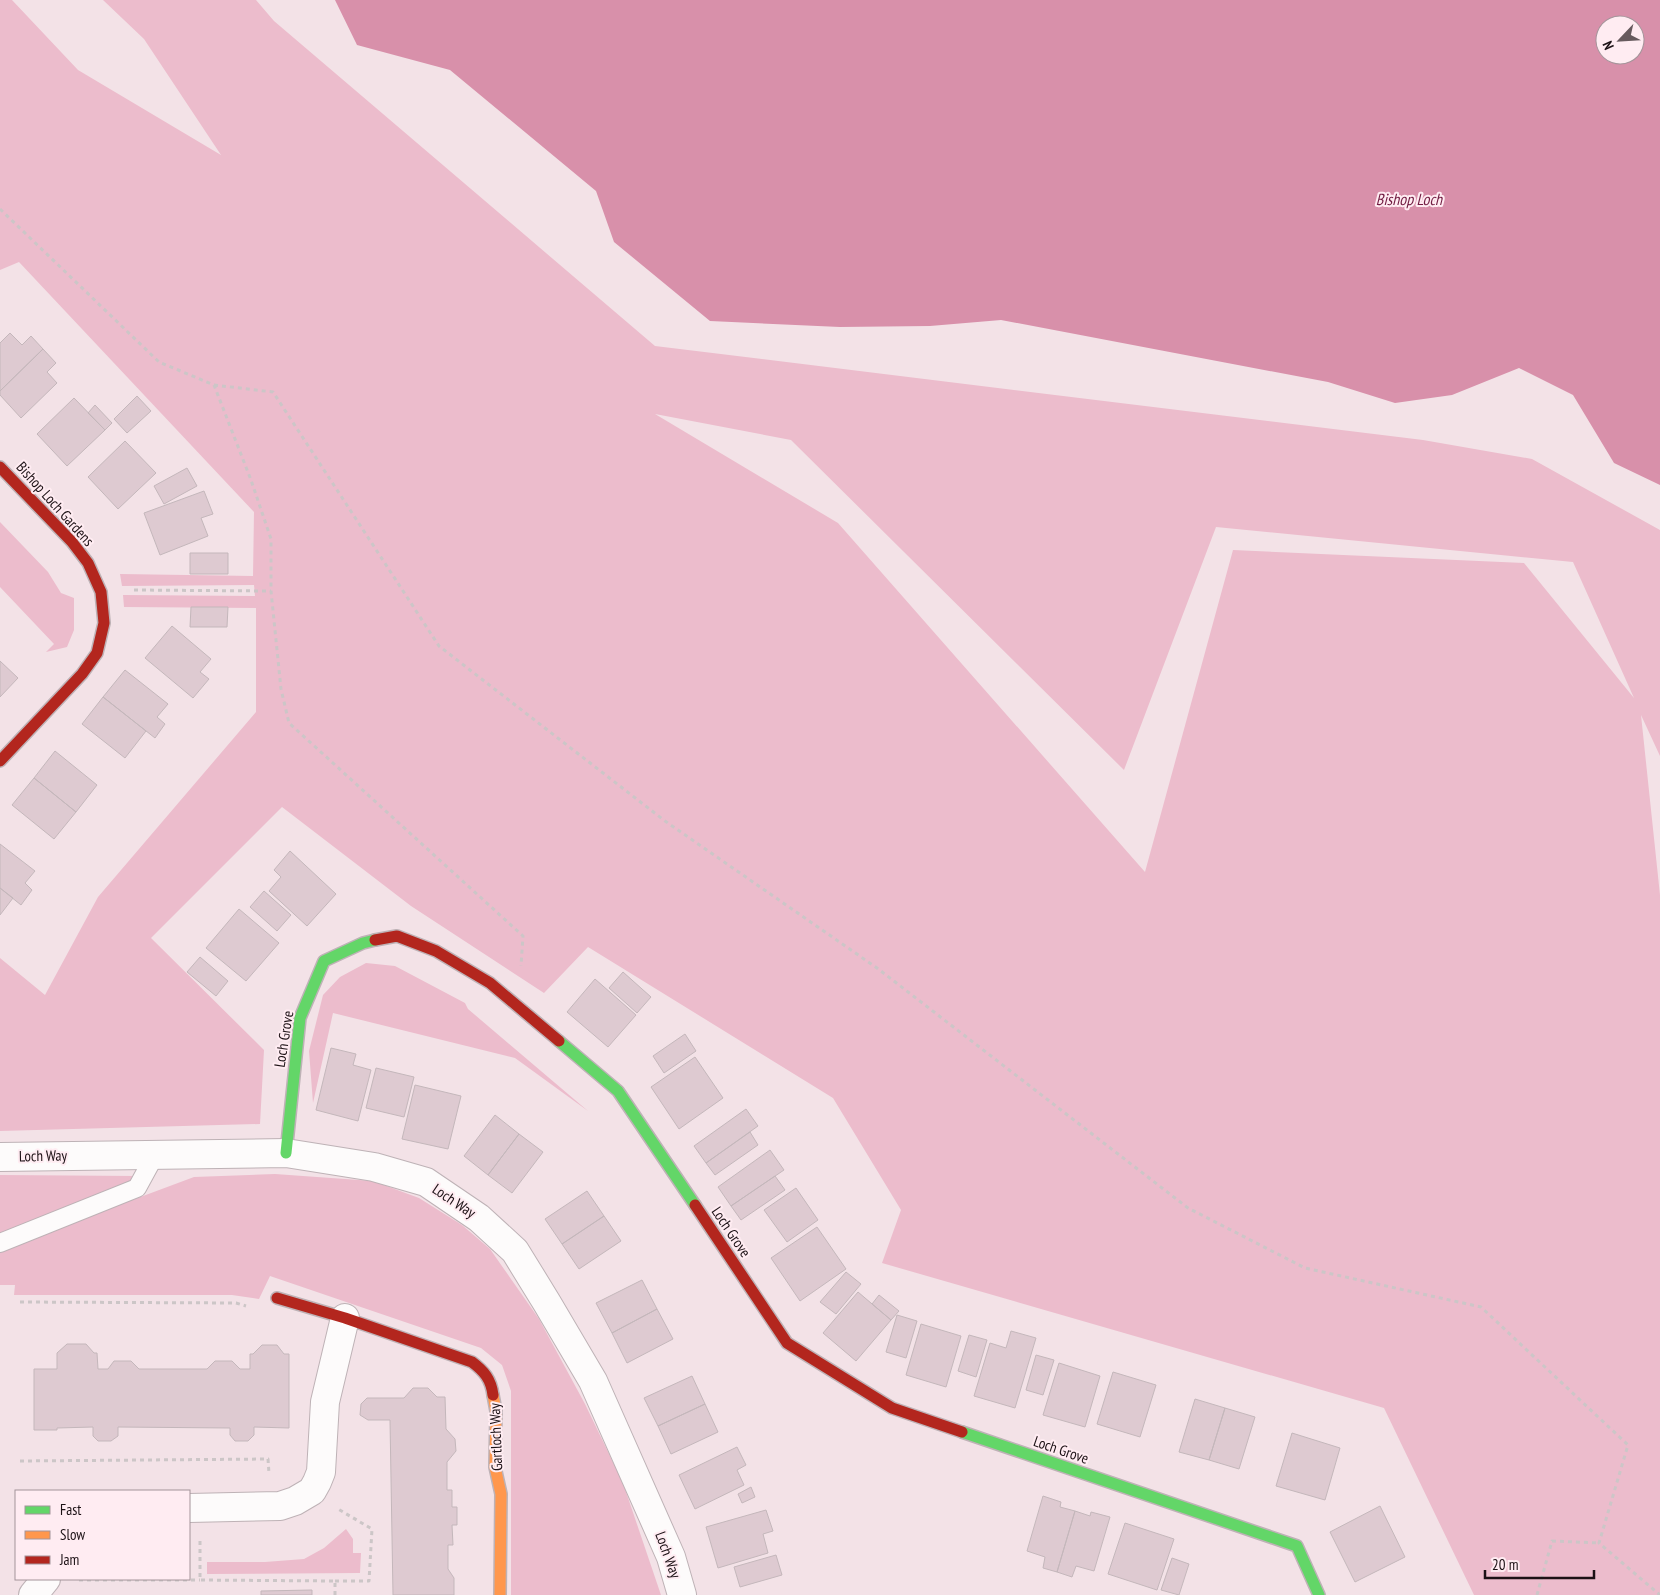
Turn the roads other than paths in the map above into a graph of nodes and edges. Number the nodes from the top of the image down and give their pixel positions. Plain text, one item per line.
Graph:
1 (0, 466) edge
2 (0, 761) edge
3 (286, 1153) junction
4 (155, 1155) junction
5 (0, 1157) edge
6 (0, 1243) edge
7 (277, 1298) road end
8 (345, 1318) junction
9 (195, 1508) edge
10 (500, 1595) edge
11 (682, 1595) edge
12 (1319, 1595) edge

1 - 2 street, Bishop Loch Gardens
3 - 4 street, Loch Way
3 - 11 street, Loch Way
3 - 12 street, Loch Grove
4 - 5 street, Loch Way
4 - 6 lane
7 - 8 street, Gartloch Way
8 - 9 street
8 - 10 street, Gartloch Way

